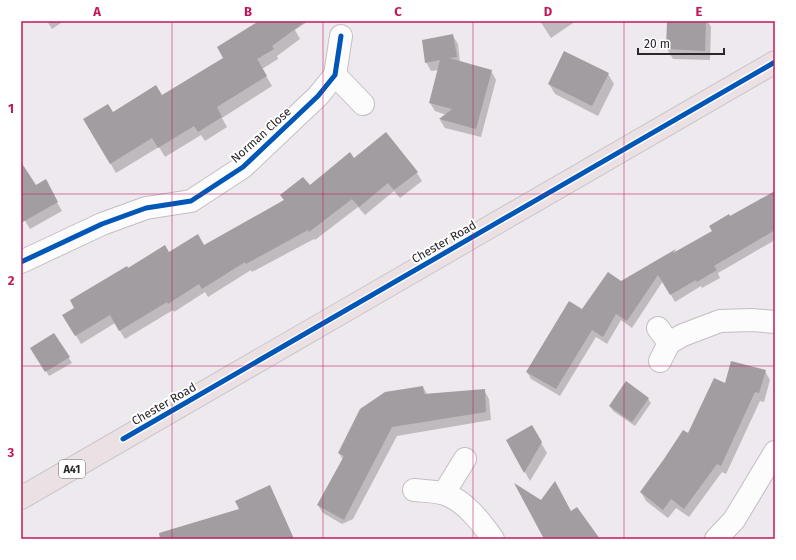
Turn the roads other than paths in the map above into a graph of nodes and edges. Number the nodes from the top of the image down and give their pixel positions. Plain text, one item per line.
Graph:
1 (341, 36) dead end
2 (775, 62) edge
3 (335, 75) junction
4 (363, 104) dead end
5 (21, 262) edge
6 (775, 322) edge
7 (663, 344) dead end
8 (775, 452) edge
9 (465, 459) dead end
10 (414, 490) dead end
11 (444, 493) junction
12 (21, 498) edge
13 (493, 539) edge
14 (716, 539) edge

1 - 3 street
2 - 12 main road, Chester Road / A41
3 - 4 street
3 - 5 street, Norman Close
6 - 7 street
8 - 14 street
9 - 11 street
10 - 11 street
11 - 13 street

